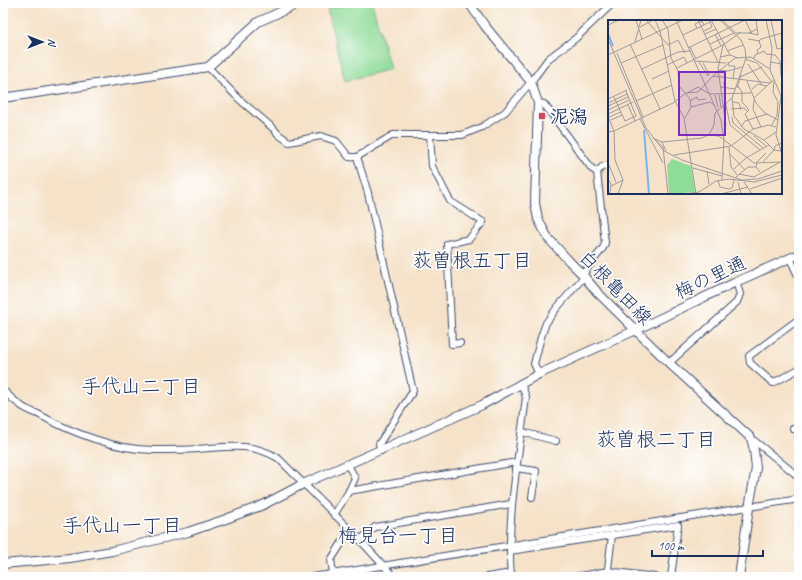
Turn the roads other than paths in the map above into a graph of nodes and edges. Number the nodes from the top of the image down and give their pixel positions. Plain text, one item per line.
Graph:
1 (300, 3) edge
2 (469, 3) edge
3 (612, 3) edge
4 (208, 67) junction
5 (531, 82) junction
6 (3, 98) edge
7 (538, 103) junction
8 (430, 135) junction
9 (357, 157) junction
10 (608, 165) edge
11 (597, 172) junction
12 (799, 254) edge
13 (790, 258) junction
14 (583, 275) junction
15 (799, 278) edge
16 (736, 282) junction
17 (799, 319) edge
18 (636, 330) junction
19 (460, 343) dead end
20 (669, 363) junction
21 (799, 369) edge
22 (539, 374) junction
23 (521, 383) junction
24 (3, 390) edge
25 (522, 432) junction
26 (751, 438) junction
27 (556, 441) dead end
28 (381, 451) junction
29 (348, 465) junction
30 (516, 465) junction
31 (799, 477) edge
32 (303, 484) junction
33 (349, 490) junction
34 (532, 497) dead end
35 (799, 499) edge
36 (511, 504) junction
37 (749, 508) junction
38 (334, 515) junction
39 (350, 530) junction
40 (612, 535) junction
41 (360, 540) junction
42 (510, 548) junction
43 (3, 564) edge
44 (383, 565) junction
45 (333, 573) junction
46 (608, 574) edge
47 (511, 575) edge
48 (313, 577) edge
49 (394, 577) edge
50 (487, 577) edge
51 (575, 577) edge
52 (655, 577) edge
53 (671, 577) edge
54 (739, 577) edge

1 - 4 street
2 - 5 street, 白根亀田線
3 - 5 street
4 - 6 street
4 - 9 street
5 - 7 street, 白根亀田線
5 - 8 street
7 - 11 street
7 - 14 street, 白根亀田線
8 - 9 street
8 - 19 street
9 - 28 street
10 - 11 street
11 - 14 street
12 - 13 street, 梅の里通
13 - 15 street
13 - 16 street, 梅の里通
14 - 18 street, 白根亀田線
14 - 22 street
16 - 18 street, 梅の里通
16 - 20 street
17 - 21 street
18 - 20 street, 白根亀田線
18 - 22 street, 梅の里通
20 - 26 street, 白根亀田線
22 - 23 street, 梅の里通
23 - 25 street
23 - 28 street, 梅の里通
24 - 32 street
25 - 27 street
25 - 30 street
26 - 31 street
26 - 37 street
28 - 29 street, 梅の里通
29 - 32 street, 梅の里通
29 - 33 street
30 - 33 street
30 - 34 street
30 - 36 street
32 - 38 street
32 - 43 street, 梅の里通
33 - 38 street
35 - 37 street
36 - 41 street
36 - 42 street
37 - 42 street
37 - 54 street
38 - 39 street
39 - 41 street
39 - 45 street
40 - 42 street
40 - 46 street
40 - 53 street
41 - 44 street
42 - 44 street
42 - 47 street
44 - 45 street
44 - 49 street
45 - 48 street
46 - 51 street
46 - 52 street
47 - 50 street

